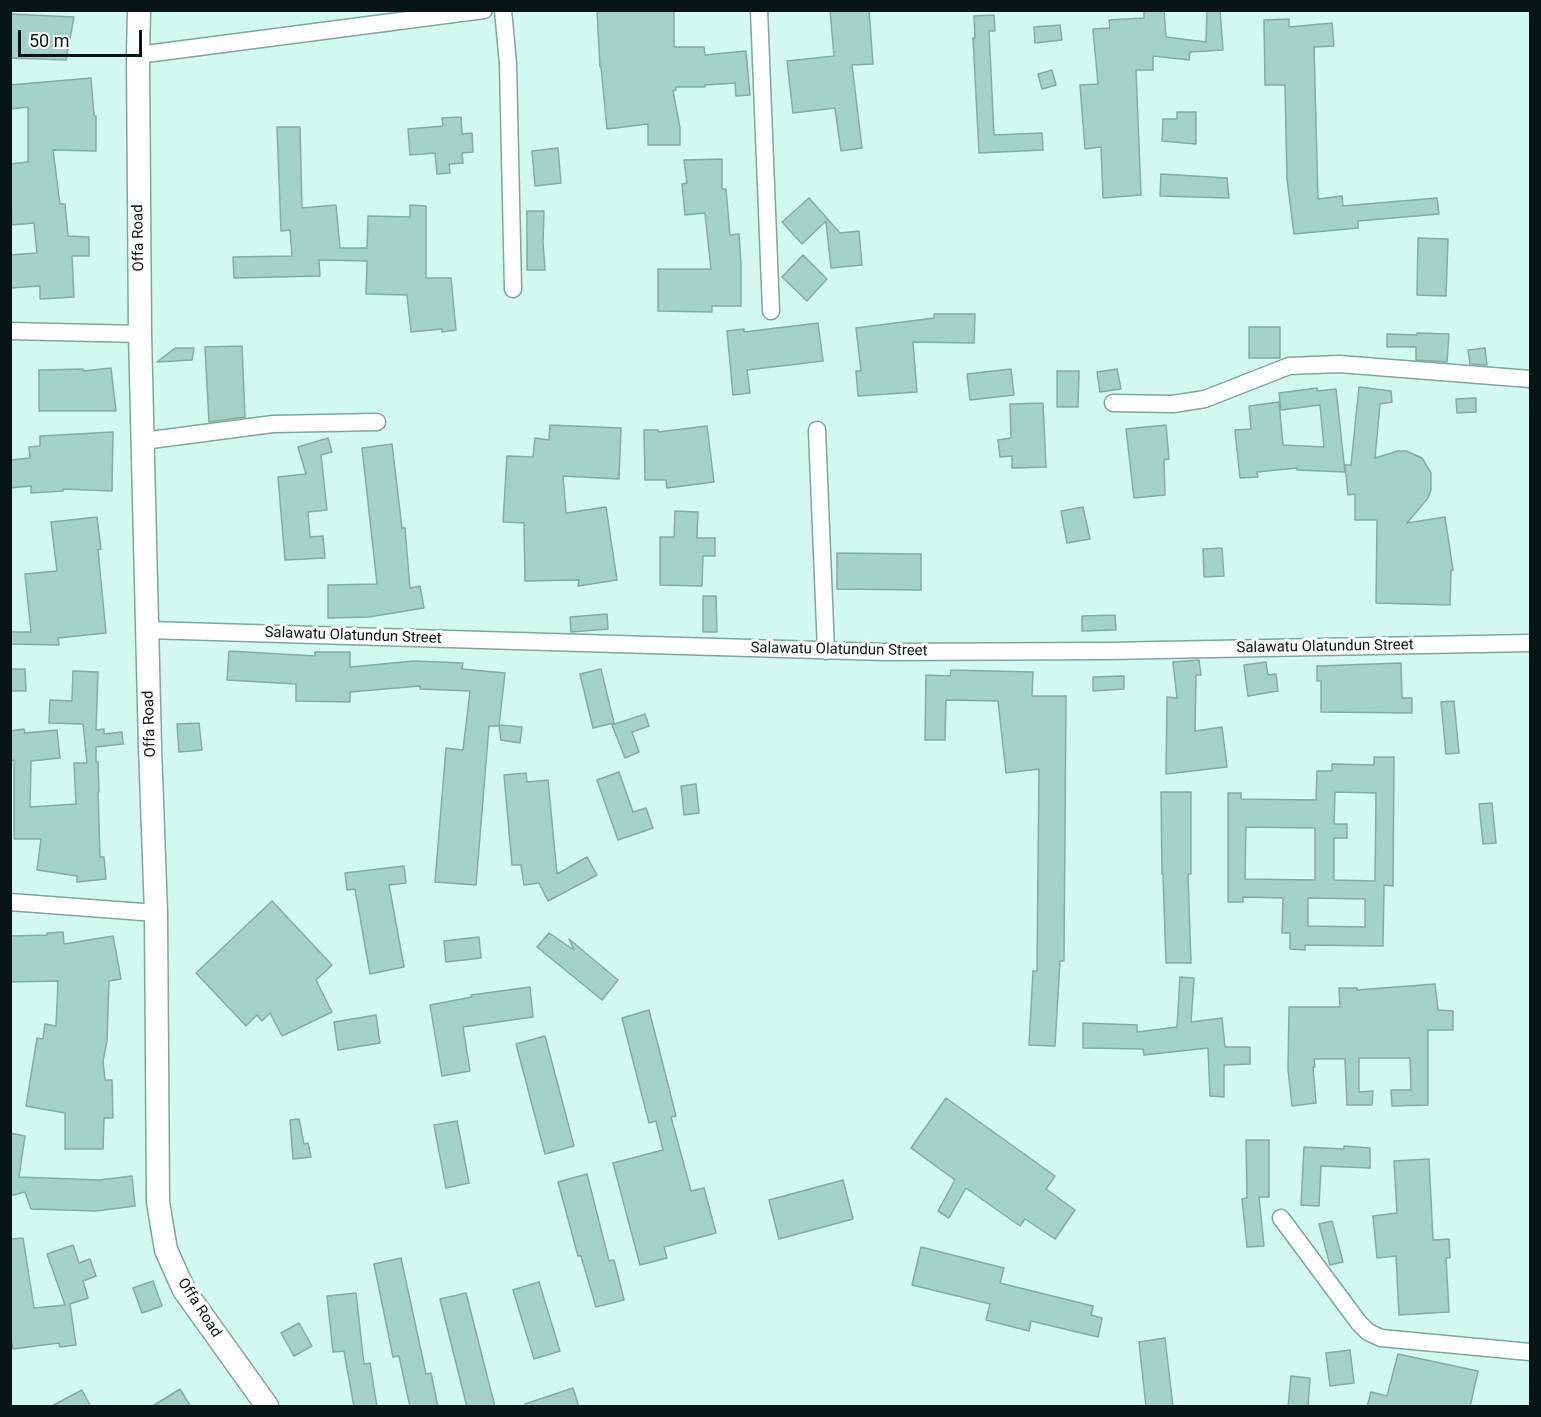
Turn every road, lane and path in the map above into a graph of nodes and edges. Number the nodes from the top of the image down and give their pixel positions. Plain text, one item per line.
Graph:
1 (139, 10) edge
2 (484, 10) edge
3 (503, 10) edge
4 (759, 10) edge
5 (138, 55) junction
6 (513, 289) dead end
7 (771, 311) dead end
8 (10, 331) edge
9 (140, 334) junction
10 (1530, 379) edge
11 (1113, 403) dead end
12 (377, 422) dead end
13 (818, 430) dead end
14 (142, 441) junction
15 (148, 630) junction
16 (1530, 643) edge
17 (826, 651) junction
18 (10, 902) edge
19 (156, 913) junction
20 (1281, 1218) dead end
21 (1530, 1352) edge
22 (267, 1407) edge

1 - 5 street, Offa Road
2 - 5 street
3 - 6 street
4 - 7 street
5 - 9 street, Offa Road
8 - 9 street
9 - 14 street, Offa Road
10 - 11 street
12 - 14 street
13 - 17 street
14 - 15 street, Offa Road
15 - 17 street, Salawatu Olatundun Street
15 - 19 street, Offa Road
16 - 17 street, Salawatu Olatundun Street
18 - 19 street
19 - 22 street, Offa Road
20 - 21 street

